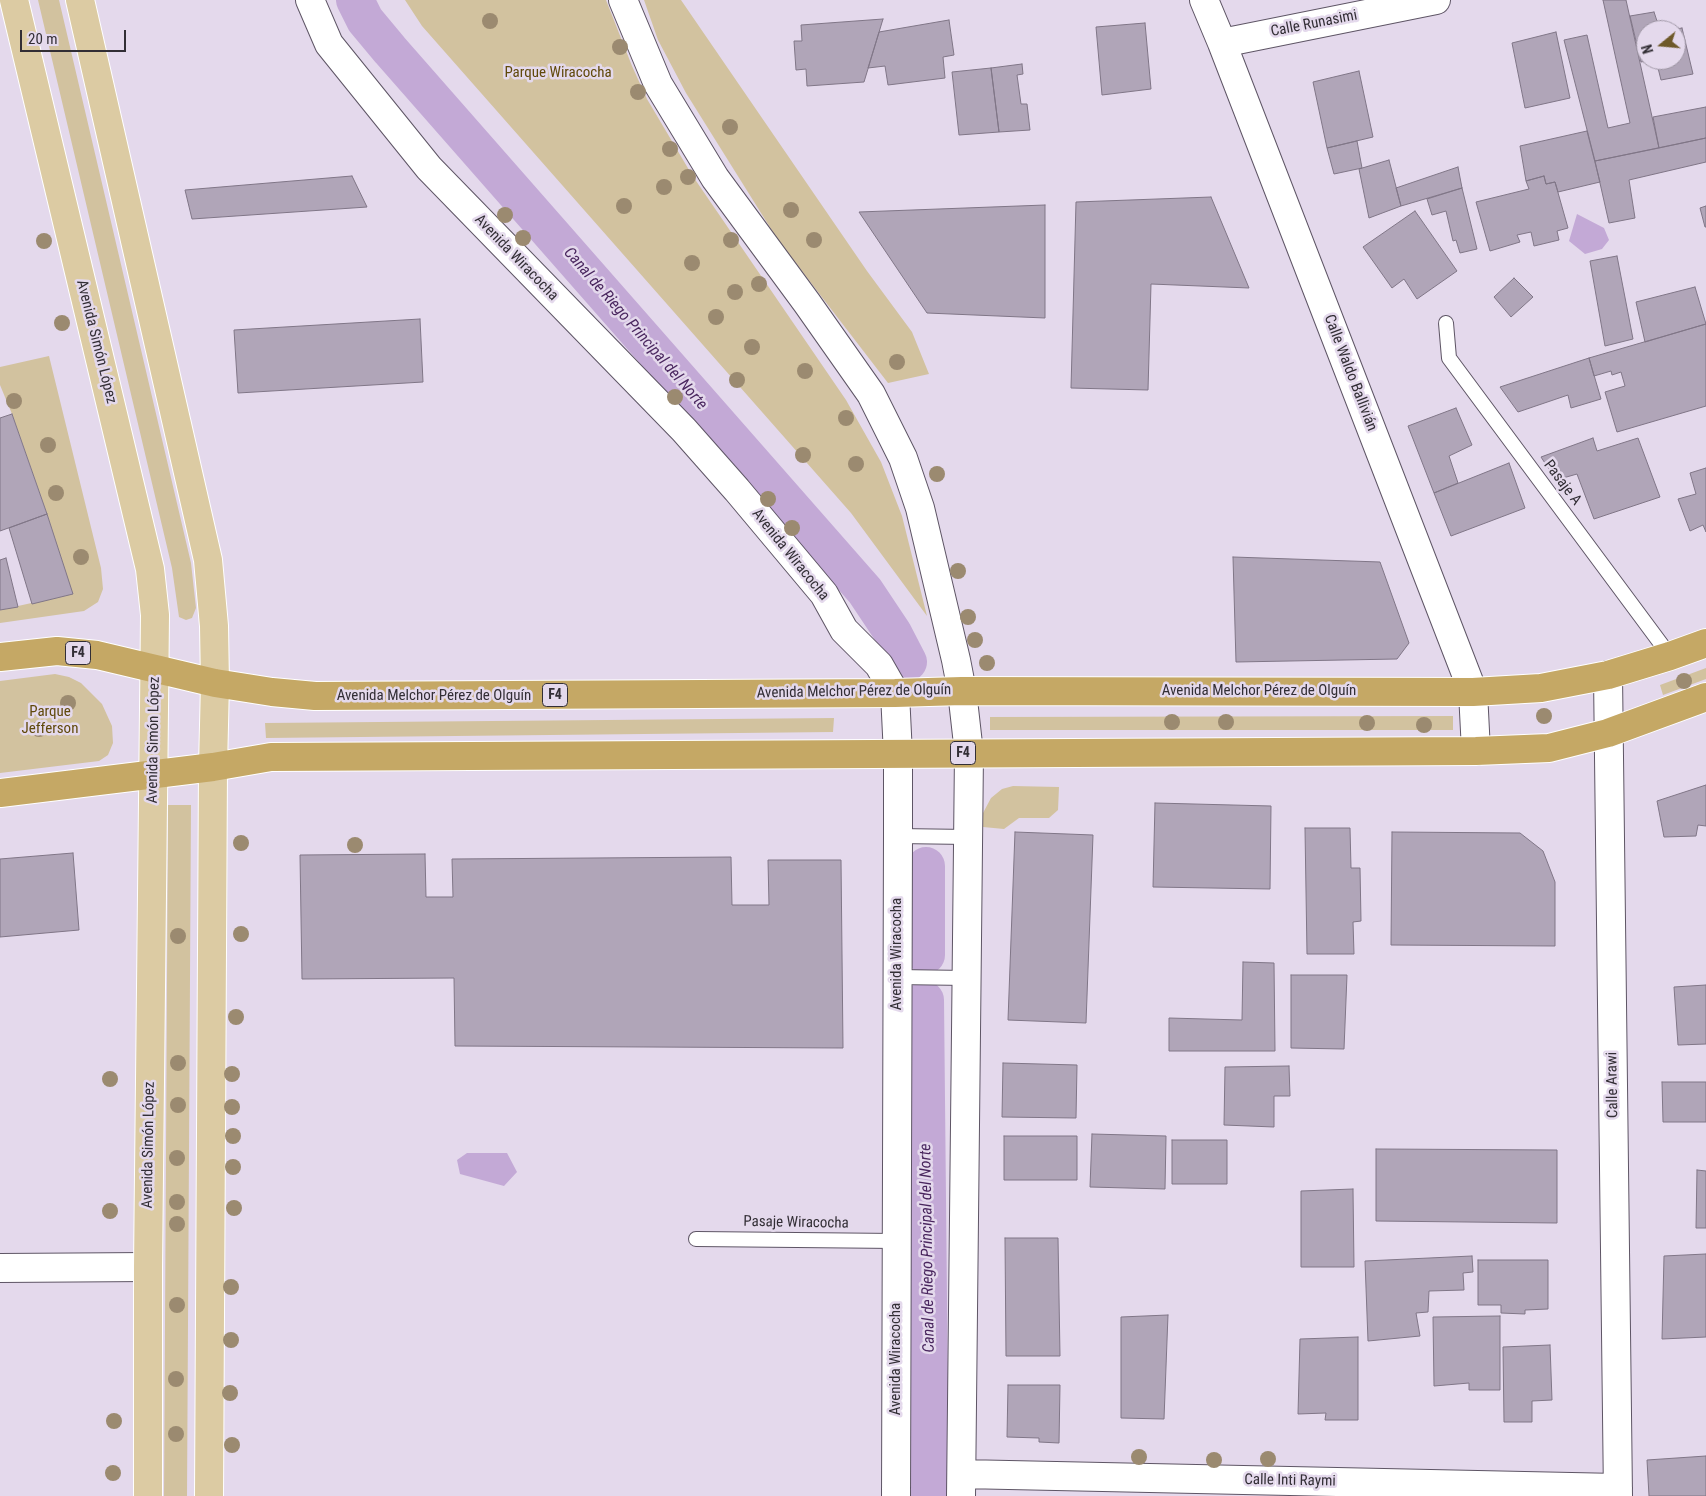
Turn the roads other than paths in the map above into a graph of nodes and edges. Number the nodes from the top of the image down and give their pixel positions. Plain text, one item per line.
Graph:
1 (14, 0) edge
2 (80, 0) edge
3 (310, 0) edge
4 (623, 0) edge
5 (1204, 0) edge
6 (1436, 0) edge
7 (1222, 43) junction
8 (1446, 323) dead end
9 (1706, 643) edge
10 (1670, 656) junction
11 (0, 657) edge
12 (155, 668) junction
13 (1608, 675) junction
14 (216, 683) junction
15 (962, 691) junction
16 (1473, 692) junction
17 (895, 693) junction
18 (1706, 698) edge
19 (1608, 732) junction
20 (1476, 751) junction
21 (969, 753) junction
22 (898, 755) junction
23 (213, 767) junction
24 (153, 774) junction
25 (0, 793) edge
26 (898, 836) junction
27 (968, 837) junction
28 (897, 977) junction
29 (967, 978) junction
30 (696, 1239) dead end
31 (896, 1241) junction
32 (148, 1267) junction
33 (0, 1268) edge
34 (961, 1485) edge
35 (1618, 1492) edge
36 (148, 1496) edge
37 (209, 1496) edge
38 (896, 1496) edge

1 - 12 main road, Avenida Simón López
2 - 14 main road
3 - 17 street, Avenida Wiracocha
4 - 15 street
5 - 7 street, Calle Waldo Ballivián
6 - 7 street, Calle Runasimi
7 - 16 street, Calle Waldo Ballivián
8 - 10 lane, Pasaje A
9 - 10 highway, Avenida Melchor Pérez de Olguín / F4
10 - 13 highway, Avenida Melchor Pérez de Olguín / F4
11 - 12 highway, Avenida Melchor Pérez de Olguín / F4
12 - 14 highway, Avenida Melchor Pérez de Olguín / F4
12 - 24 main road, Avenida Simón López
13 - 16 highway, Avenida Melchor Pérez de Olguín / F4
13 - 19 street, Calle Arawi
14 - 17 highway, Avenida Melchor Pérez de Olguín / F4
14 - 23 main road
15 - 16 highway, Avenida Melchor Pérez de Olguín / F4
15 - 17 highway, Avenida Melchor Pérez de Olguín / F4
15 - 21 street
16 - 20 street, Calle Waldo Ballivián
17 - 22 street, Avenida Wiracocha
18 - 19 highway, F4
19 - 20 highway, F4
19 - 35 street, Calle Arawi
20 - 21 highway, F4
21 - 22 highway, F4
21 - 27 street
22 - 23 highway, F4
22 - 26 street, Avenida Wiracocha
23 - 24 highway, F4
23 - 37 main road
24 - 25 highway, F4
24 - 32 main road, Avenida Simón López
26 - 27 lane
26 - 28 street, Avenida Wiracocha
27 - 29 street
28 - 29 lane
28 - 31 street, Avenida Wiracocha
29 - 34 street
30 - 31 lane, Pasaje Wiracocha
31 - 38 street, Avenida Wiracocha
32 - 33 street
32 - 36 main road, Avenida Simón López
34 - 35 street, Calle Inti Raymi

